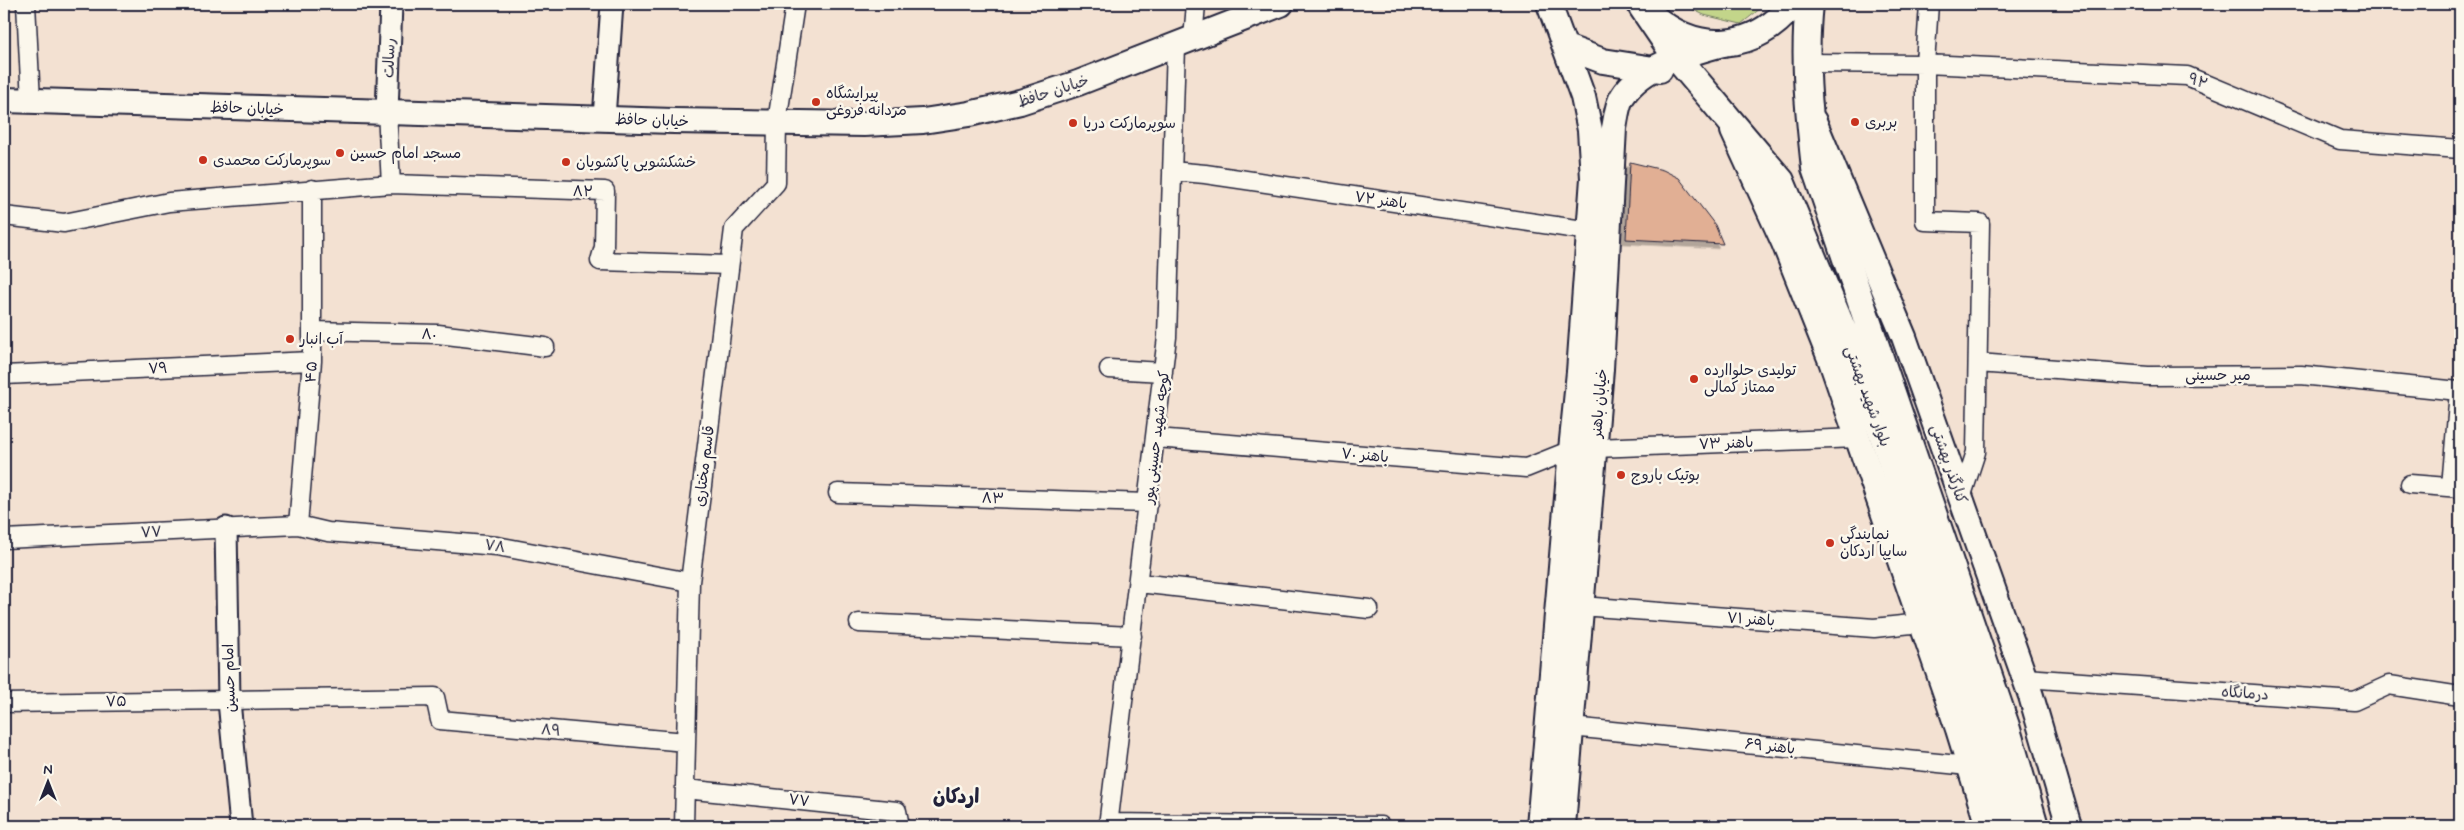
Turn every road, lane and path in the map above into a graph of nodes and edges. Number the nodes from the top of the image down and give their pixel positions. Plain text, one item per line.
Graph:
1 (26, 4) edge
2 (391, 4) edge
3 (612, 4) edge
4 (796, 4) edge
5 (1196, 4) edge
6 (1549, 4) edge
7 (1793, 4) edge
8 (1809, 4) edge
9 (1929, 4) edge
10 (1276, 5) edge
11 (1640, 5) edge
12 (1184, 43) junction
13 (1723, 44) junction
14 (1566, 47) junction
15 (1666, 63) junction
16 (1806, 63) junction
17 (1926, 64) junction
18 (4, 100) edge
19 (31, 101) junction
20 (1808, 108) junction
21 (387, 112) junction
22 (604, 118) junction
23 (1727, 118) junction
24 (777, 122) junction
25 (2460, 149) edge
26 (1172, 171) junction
27 (391, 184) junction
28 (312, 189) junction
29 (4, 216) edge
30 (1590, 231) junction
31 (729, 265) junction
32 (312, 331) junction
33 (545, 347) dead end
34 (312, 361) junction
35 (1978, 363) junction
36 (1109, 369) dead end
37 (1163, 372) junction
38 (4, 375) edge
39 (1156, 438) junction
40 (1858, 438) junction
41 (1595, 448) junction
42 (1571, 450) junction
43 (2410, 484) dead end
44 (2455, 488) edge
45 (838, 493) dead end
46 (1961, 498) junction
47 (1148, 503) junction
48 (298, 525) junction
49 (226, 528) junction
50 (4, 539) edge
51 (690, 582) junction
52 (1139, 583) junction
53 (1581, 606) junction
54 (1369, 609) dead end
55 (859, 623) dead end
56 (1921, 624) junction
57 (1132, 636) junction
58 (2025, 678) junction
59 (2460, 696) edge
60 (435, 697) joint
61 (228, 701) junction
62 (4, 703) edge
63 (1571, 727) junction
64 (686, 742) junction
65 (1969, 766) junction
66 (685, 789) junction
67 (1108, 825) edge
68 (241, 826) edge
69 (684, 826) edge
70 (900, 826) edge
71 (1381, 826) edge
72 (1539, 826) edge
73 (1562, 826) edge
74 (1988, 826) edge
75 (2013, 826) edge
76 (2035, 826) edge
77 (2069, 826) edge

1 - 19 street
2 - 21 street, رسالت
3 - 22 street
4 - 24 street, قاسم مختاری
5 - 12 street, کوچه شهید حسینی ‍پور
6 - 14 main road, خیابان باهنر
7 - 13 main road
8 - 16 main road, بلوار شهید بهشتی
9 - 17 street
10 - 12 main road, خیابان حافظ
11 - 13 main road
11 - 15 main road, بلوار شهید بهشتی
12 - 24 main road, خیابان حافظ
12 - 26 street, کوچه شهید حسینی ‍پور
13 - 15 main road, خیابان باهنر
14 - 15 main road
14 - 30 main road, خیابان باهنر
15 - 23 main road, بلوار شهید بهشتی
15 - 41 main road, خیابان باهنر
16 - 17 street, ۹۲
16 - 20 main road, بلوار شهید بهشتی
17 - 25 street, ۹۲
17 - 35 street
18 - 19 main road, خیابان حافظ
19 - 21 main road, خیابان حافظ
20 - 46 main road, کنارگذر بهشتی
20 - 76 main road, بلوار شهید بهشتی
21 - 22 main road, خیابان حافظ
21 - 27 street
22 - 24 main road, خیابان حافظ
23 - 40 main road
23 - 75 main road, بلوار شهید بهشتی
24 - 31 street, قاسم مختاری
26 - 30 street, باهنر ۷۲
26 - 37 street, کوچه شهید حسینی ‍پور
27 - 28 street
27 - 31 street, ۸۲
28 - 29 street
28 - 32 street, ۴۵
30 - 42 main road, خیابان باهنر
31 - 51 street, قاسم مختاری
32 - 33 street, ۸۰
32 - 34 street, ۴۵
34 - 38 street, ۷۹
34 - 48 street, ۴۵
35 - 44 street, میر حسینی
35 - 46 street
36 - 37 street
37 - 39 street, کوچه شهید حسینی ‍پور
39 - 42 street, باهنر ۷۰
39 - 47 street, کوچه شهید حسینی ‍پور
40 - 41 street, باهنر ۷۳
40 - 56 main road
41 - 42 main road
41 - 53 main road, خیابان باهنر
42 - 72 main road, خیابان باهنر
43 - 44 street
45 - 47 street, ۸۳
46 - 58 main road, کنارگذر بهشتی
47 - 52 street, کوچه شهید حسینی ‍پور
48 - 49 street, ۷۷
48 - 51 street, ۷۸
49 - 50 street, ۷۷
49 - 61 street, امام حسین
51 - 64 street, قاسم مختاری
52 - 54 street
52 - 57 street, کوچه شهید حسینی ‍پور
53 - 56 street, باهنر ۷۱
53 - 63 main road, خیابان باهنر
55 - 57 street
56 - 65 main road
57 - 67 street, کوچه شهید حسینی ‍پور
58 - 59 street, درمانگاه
58 - 77 main road, کنارگذر بهشتی
60 - 61 street, ۷۵
60 - 64 street, ۸۹
61 - 62 street, ۷۵
61 - 68 street, امام حسین
63 - 65 street, باهنر ۶۹
63 - 73 main road, خیابان باهنر
64 - 66 street, قاسم مختاری
65 - 74 main road
66 - 69 street, قاسم مختاری
66 - 70 street, ۷۷
67 - 71 street

